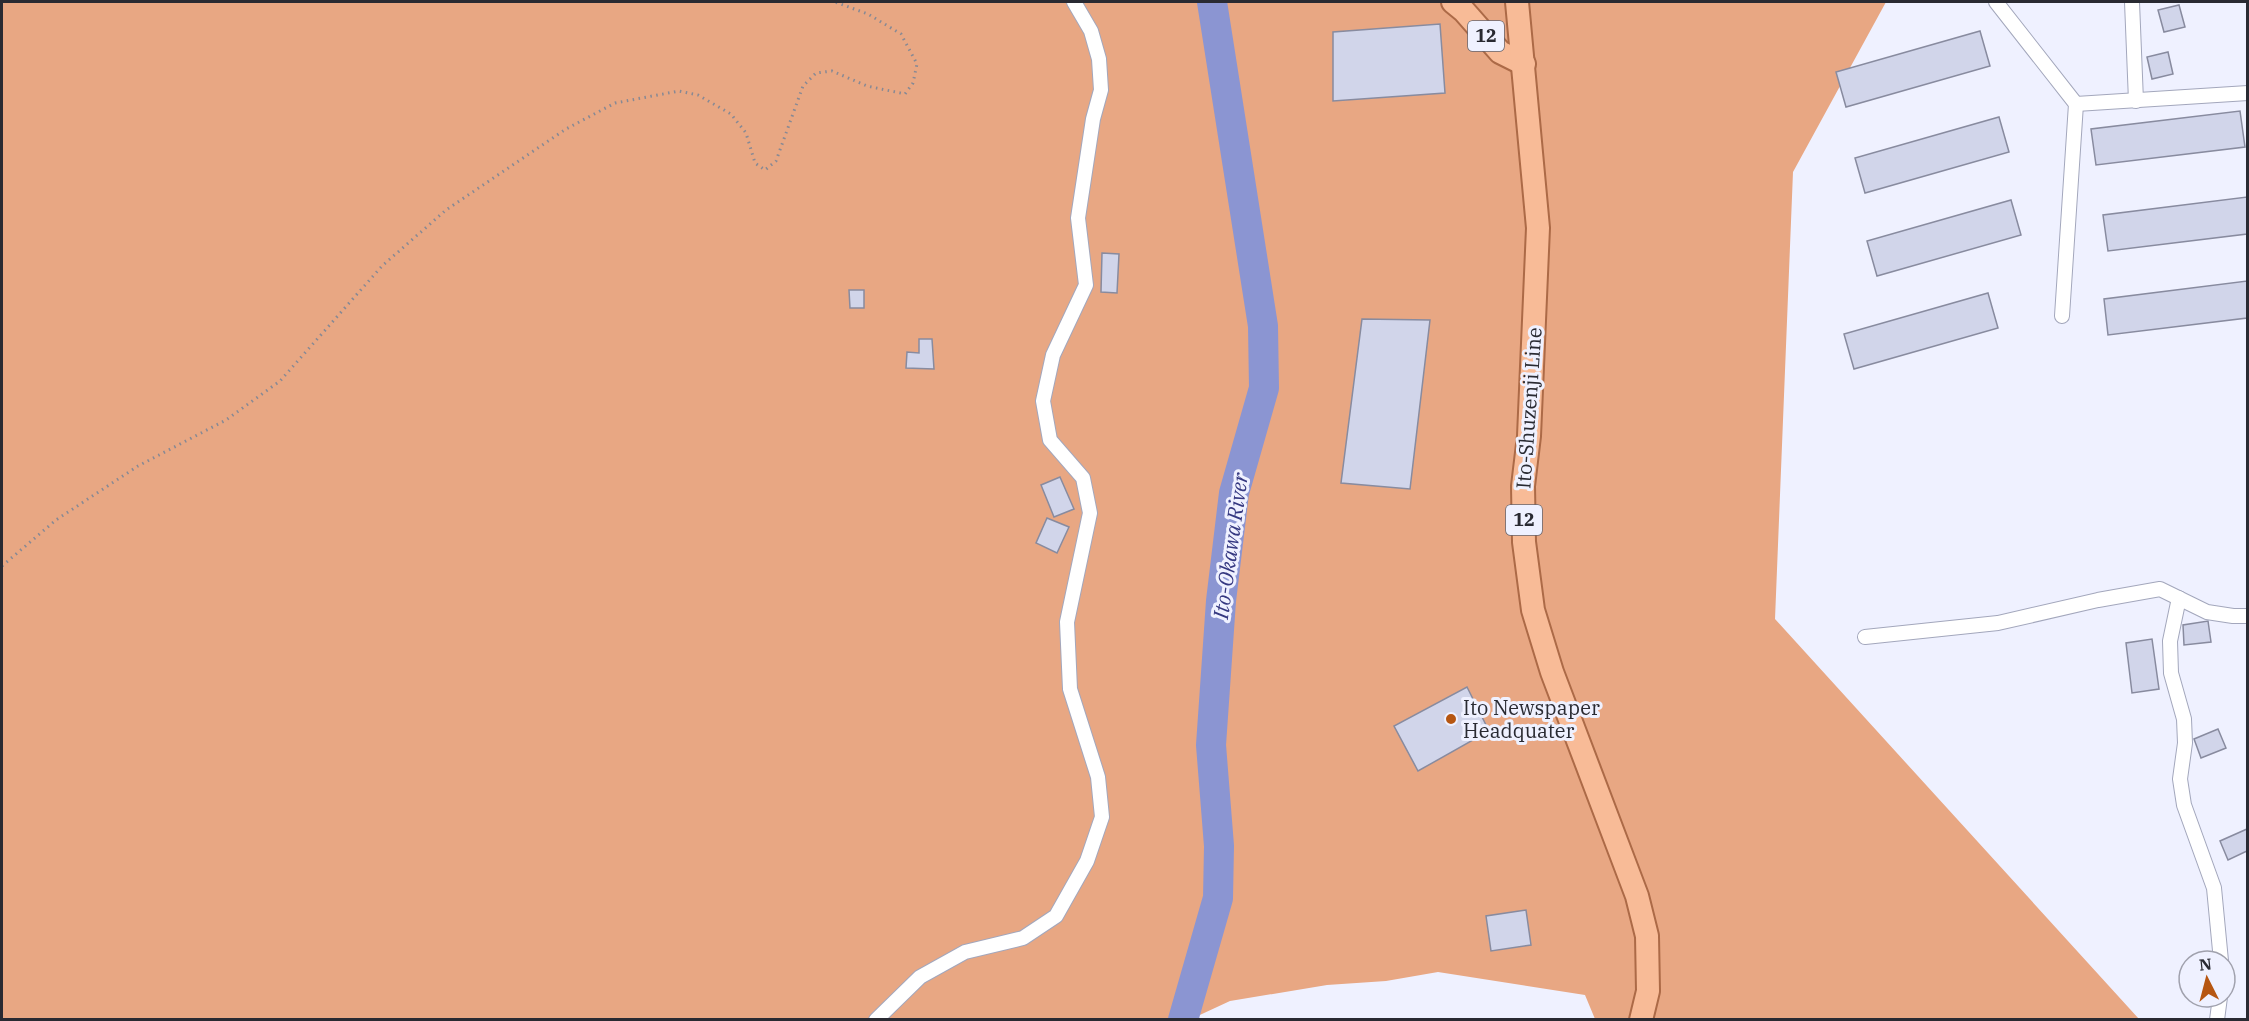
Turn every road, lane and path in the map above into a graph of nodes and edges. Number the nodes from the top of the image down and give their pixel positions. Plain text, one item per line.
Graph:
1 (835, 2) edge
2 (1074, 2) edge
3 (1453, 2) edge
4 (1517, 2) edge
5 (1996, 2) edge
6 (2132, 2) edge
7 (1524, 64) junction
8 (2247, 93) edge
9 (2136, 101) junction
10 (2076, 104) junction
11 (2062, 316) dead end
12 (2, 566) edge
13 (2180, 598) junction
14 (2247, 616) edge
15 (1865, 637) dead end
16 (2220, 949) edge
17 (876, 1020) edge
18 (1641, 1020) edge

1 - 12 path
2 - 17 street
3 - 7 main road, 12
4 - 7 main road, Ito-Shuzenji Line / 12
5 - 10 street
6 - 9 street
7 - 18 main road, Ito-Shuzenji Line / 12
8 - 9 street
9 - 10 street
10 - 11 street
13 - 14 street
13 - 15 street
13 - 16 street

